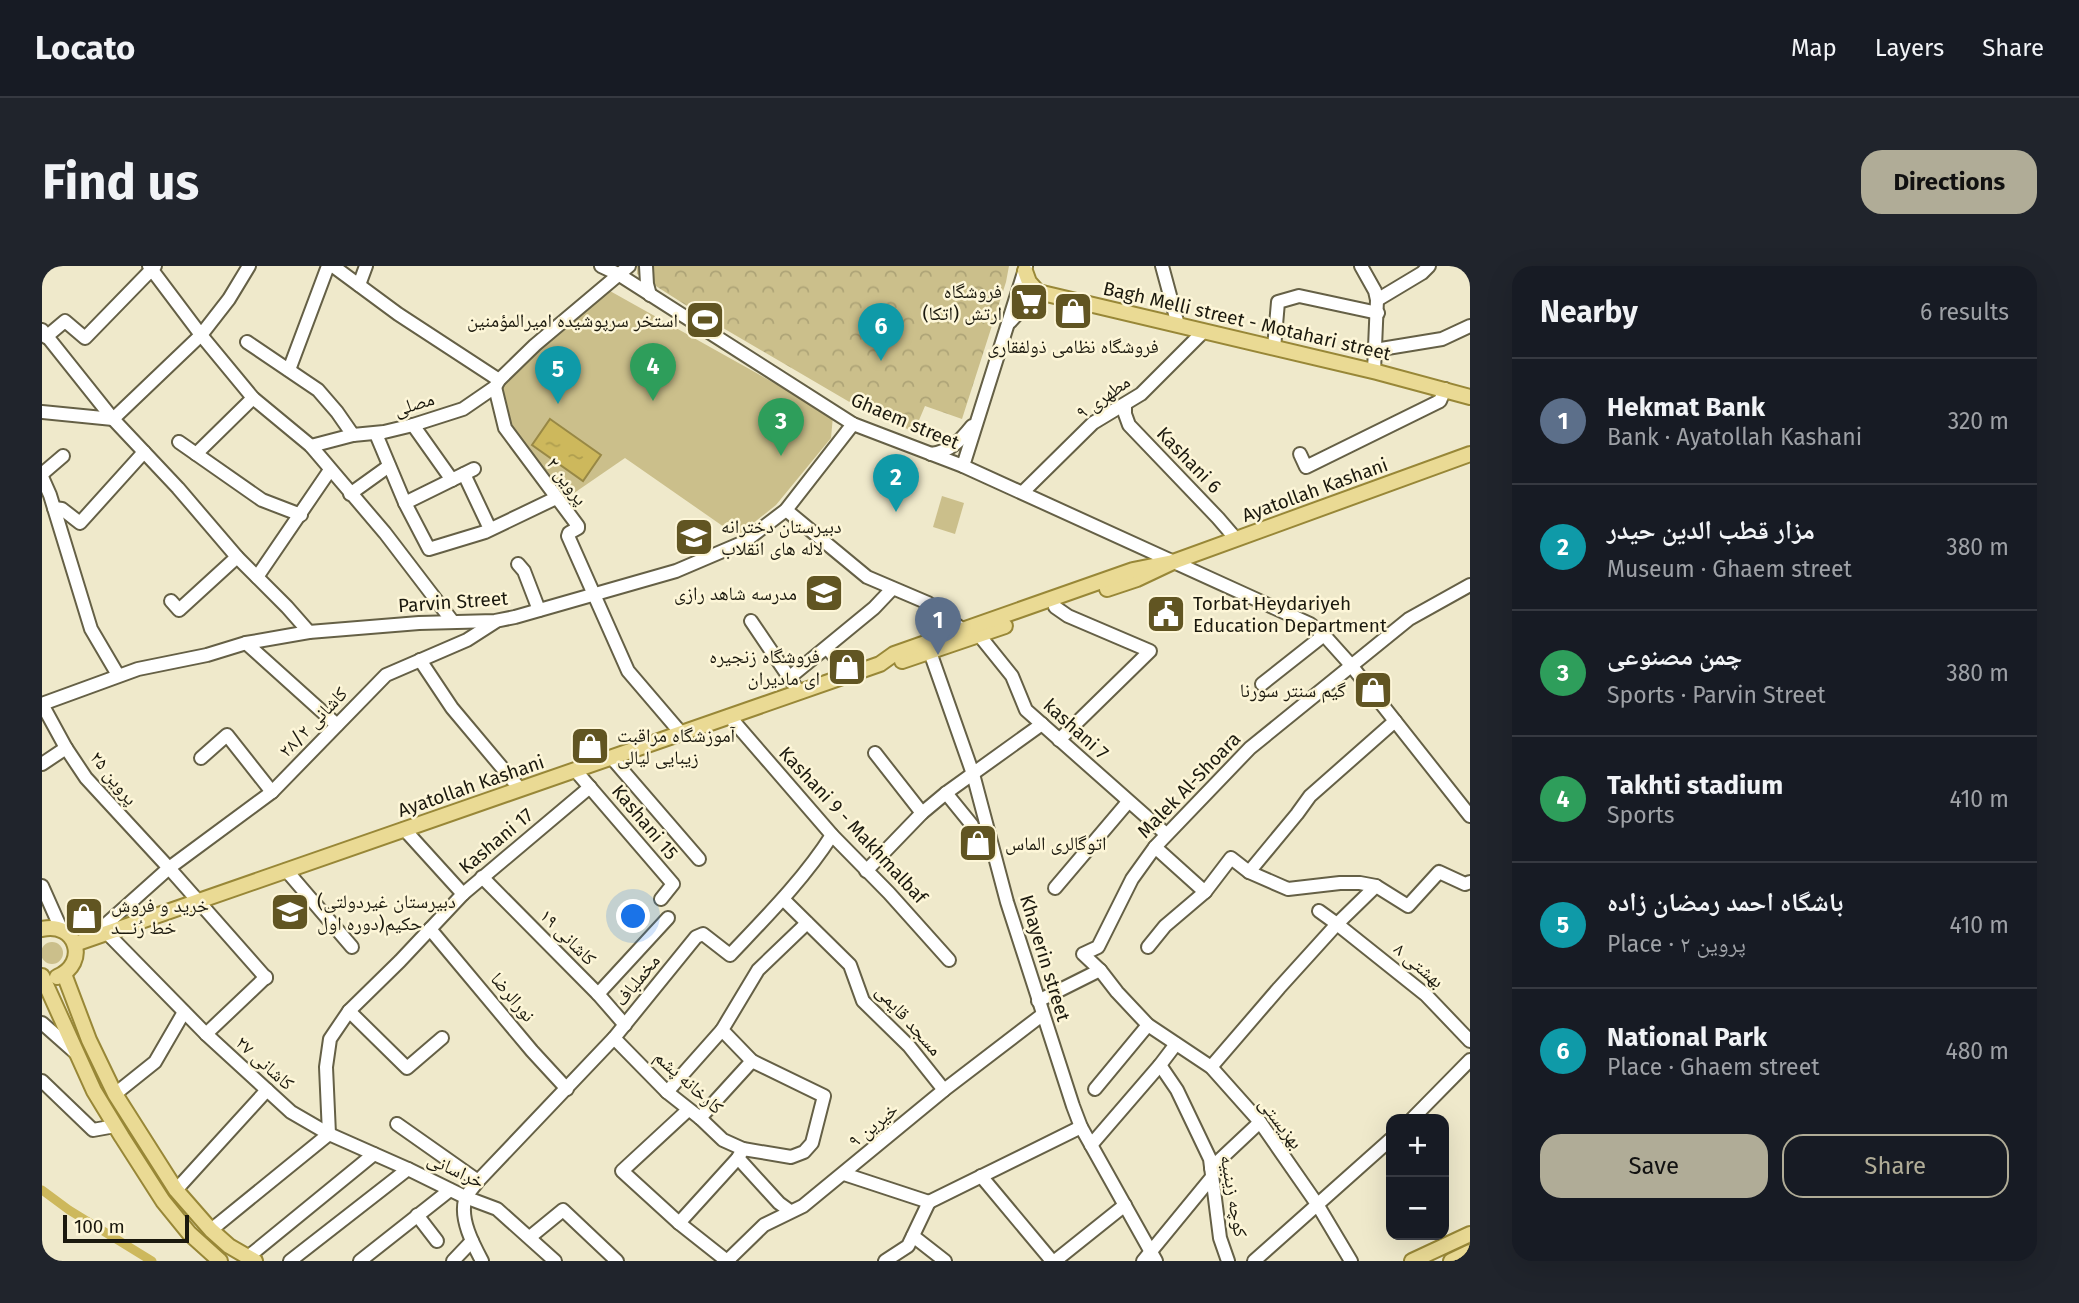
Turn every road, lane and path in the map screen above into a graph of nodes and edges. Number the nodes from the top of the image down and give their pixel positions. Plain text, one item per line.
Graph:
1 (249, 266) edge
2 (328, 266) edge
3 (333, 266) edge
4 (366, 266) edge
5 (601, 266) edge
6 (646, 266) edge
7 (1162, 266) edge
8 (1362, 266) edge
9 (1429, 266) edge
10 (152, 267) edge
11 (623, 270) edge
12 (1022, 272) edge
13 (359, 285) junction
14 (1038, 292) junction
15 (650, 295) junction
16 (1378, 307) junction
17 (1178, 325) junction
18 (1007, 326) junction
19 (1470, 326) edge
20 (1204, 331) junction
21 (44, 334) edge
22 (201, 335) junction
23 (247, 342) dead end
24 (1273, 348) junction
25 (1375, 350) junction
26 (289, 370) junction
27 (1374, 372) junction
28 (497, 384) junction
29 (1443, 395) junction
30 (1470, 397) edge
31 (253, 398) junction
32 (1125, 405) junction
33 (42, 412) edge
34 (978, 418) junction
35 (113, 419) junction
36 (853, 424) junction
37 (413, 425) junction
38 (376, 434) junction
39 (353, 435) junction
40 (180, 442) dead end
41 (311, 446) junction
42 (144, 452) junction
43 (196, 454) junction
44 (931, 454) junction
45 (1300, 454) dead end
46 (1470, 454) edge
47 (63, 456) dead end
48 (389, 466) junction
49 (963, 466) junction
50 (330, 470) junction
51 (464, 474) junction
52 (42, 476) edge
53 (1023, 492) junction
54 (350, 494) junction
55 (556, 498) junction
56 (405, 503) junction
57 (54, 508) junction
58 (786, 510) junction
59 (301, 515) junction
60 (490, 529) junction
61 (1236, 539) junction
62 (237, 557) junction
63 (1173, 562) junction
64 (519, 564) dead end
65 (257, 577) junction
66 (1470, 585) edge
67 (892, 589) junction
68 (593, 594) junction
69 (171, 601) dead end
70 (1055, 607) junction
71 (539, 610) junction
72 (495, 621) junction
73 (751, 621) dead end
74 (453, 622) junction
75 (963, 630) junction
76 (309, 632) junction
77 (979, 635) junction
78 (1324, 635) junction
79 (246, 643) junction
80 (827, 648) junction
81 (930, 652) junction
82 (420, 660) junction
83 (880, 664) junction
84 (1350, 664) junction
85 (850, 674) junction
86 (118, 675) junction
87 (790, 677) junction
88 (1262, 684) dead end
89 (799, 692) junction
90 (42, 704) edge
91 (729, 716) junction
92 (1395, 721) junction
93 (1042, 724) junction
94 (337, 725) junction
95 (681, 733) junction
96 (1059, 740) junction
97 (66, 748) junction
98 (876, 753) dead end
99 (611, 757) junction
100 (201, 758) dead end
101 (42, 764) edge
102 (575, 770) junction
103 (974, 774) junction
104 (590, 787) junction
105 (520, 789) junction
106 (272, 792) junction
107 (946, 793) junction
108 (1128, 802) junction
109 (1468, 810) edge
110 (922, 813) junction
111 (972, 825) dead end
112 (404, 829) junction
113 (1166, 834) junction
114 (832, 835) junction
115 (1155, 847) junction
116 (699, 859) dead end
117 (169, 868) junction
118 (286, 870) junction
119 (866, 871) junction
120 (1249, 872) junction
121 (482, 877) junction
122 (1470, 882) edge
123 (42, 886) edge
124 (1376, 886) junction
125 (1055, 888) dead end
126 (1205, 892) junction
127 (463, 894) junction
128 (783, 898) junction
129 (661, 900) dead end
130 (197, 902) junction
131 (1319, 911) dead end
132 (668, 918) dead end
133 (807, 923) junction
134 (1338, 924) junction
135 (42, 929) edge
136 (430, 929) junction
137 (62, 930) junction
138 (107, 933) junction
139 (82, 942) junction
140 (352, 947) dead end
141 (1148, 947) dead end
142 (1083, 954) joint
143 (949, 960) dead end
144 (1100, 970) junction
145 (64, 974) junction
146 (42, 976) edge
147 (598, 994) junction
148 (1038, 1001) junction
149 (349, 1011) junction
150 (184, 1012) junction
151 (1042, 1014) junction
152 (42, 1023) edge
153 (625, 1025) junction
154 (1148, 1025) junction
155 (722, 1030) junction
156 (206, 1034) junction
157 (442, 1038) dead end
158 (614, 1038) junction
159 (1470, 1041) edge
160 (1176, 1044) junction
161 (77, 1054) junction
162 (752, 1060) junction
163 (1470, 1060) edge
164 (1160, 1065) junction
165 (1211, 1067) junction
166 (42, 1081) edge
167 (567, 1089) junction
168 (1095, 1089) dead end
169 (267, 1090) junction
170 (944, 1090) junction
171 (667, 1092) junction
172 (116, 1094) junction
173 (688, 1110) junction
174 (1417, 1114) edge
175 (700, 1118) junction
176 (1259, 1122) junction
177 (397, 1124) dead end
178 (115, 1126) junction
179 (1081, 1127) junction
180 (329, 1134) junction
181 (1386, 1143) edge
182 (1091, 1145) junction
183 (740, 1153) junction
184 (374, 1154) junction
185 (158, 1161) junction
186 (408, 1168) junction
187 (143, 1170) junction
188 (1212, 1173) junction
189 (844, 1174) junction
190 (981, 1176) junction
191 (478, 1181) junction
192 (176, 1190) junction
193 (450, 1190) junction
194 (466, 1197) junction
195 (929, 1202) junction
196 (1317, 1204) junction
197 (1125, 1205) junction
198 (790, 1211) junction
199 (417, 1215) junction
200 (679, 1223) junction
201 (211, 1230) junction
202 (1470, 1234) edge
203 (913, 1236) junction
204 (530, 1237) junction
205 (437, 1241) dead end
206 (472, 1241) junction
207 (1470, 1252) edge
208 (1150, 1258) edge
209 (252, 1259) edge
210 (220, 1261) edge
211 (290, 1261) edge
212 (360, 1261) edge
213 (453, 1261) edge
214 (482, 1261) edge
215 (555, 1261) edge
216 (617, 1261) edge
217 (727, 1261) edge
218 (885, 1261) edge
219 (945, 1261) edge
220 (1054, 1261) edge
221 (1228, 1261) edge
222 (1254, 1261) edge
223 (1351, 1261) edge
224 (1412, 1261) edge
225 (1451, 1261) edge

1 - 22 street
2 - 26 street
3 - 13 street
4 - 13 street
5 - 11 street, Ghaem street
6 - 15 street
7 - 17 street
8 - 16 street
9 - 16 street
10 - 21 street
10 - 22 street
11 - 15 street, Ghaem street
11 - 28 street, مصلی
12 - 14 main road
12 - 18 street
13 - 28 street
14 - 17 main road, Bagh Melli street - Motahari street
14 - 18 street
15 - 36 street, Ghaem street
16 - 24 street
16 - 25 street
17 - 20 main road, Bagh Melli street - Motahari street
18 - 34 street
19 - 25 street
20 - 24 main road, Bagh Melli street - Motahari street
20 - 32 street, مطهری ۹
21 - 35 street
22 - 31 street
22 - 35 street
23 - 26 street
24 - 27 main road, Bagh Melli street - Motahari street
25 - 27 street
26 - 39 street
27 - 29 main road, Bagh Melli street - Motahari street
28 - 37 street, مصلی
28 - 55 street, پروین ۲
29 - 30 main road, Bagh Melli street - Motahari street
29 - 45 street
31 - 41 street
31 - 43 street
32 - 53 street, مطهری ۹
32 - 61 street, Kashani 6
33 - 35 street
34 - 44 street
34 - 49 street
35 - 42 street
36 - 44 street, Ghaem street
36 - 58 street, Parvin Street
37 - 38 street, مصلی
37 - 51 street
38 - 39 street, مصلی
38 - 48 street
39 - 41 street, مصلی
40 - 43 street
41 - 50 street
42 - 57 street
42 - 62 street
43 - 59 street
44 - 49 street, Ghaem street
46 - 61 main road, Ayatollah Kashani
47 - 52 street
48 - 54 street
48 - 56 street
49 - 53 street, Ghaem street
50 - 54 street
50 - 59 street
51 - 56 street
51 - 60 street
52 - 57 street
53 - 63 street, Ghaem street
54 - 74 street
55 - 60 street
55 - 68 street, پروین ۲
56 - 60 street
57 - 86 street
58 - 67 street
58 - 68 street, Parvin Street
59 - 65 street
61 - 63 main road, Ayatollah Kashani
62 - 65 street
62 - 69 street
63 - 70 main road, Ayatollah Kashani
63 - 75 main road, Ayatollah Kashani
63 - 78 street, Ghaem street
64 - 71 street
65 - 76 street
66 - 84 street, Malek Al-Shoara
67 - 75 street
67 - 80 street
68 - 71 street, Parvin Street
68 - 95 street
70 - 77 main road, Ayatollah Kashani
70 - 96 street
71 - 72 street, Parvin Street
72 - 74 street, Parvin Street
72 - 82 street, کاشانی ۲۸/۲
73 - 87 street
74 - 76 street, Parvin Street
75 - 83 main road, Ayatollah Kashani
76 - 79 street, Parvin Street
77 - 81 main road, Ayatollah Kashani
77 - 93 street, kashani 7
78 - 84 street, Ghaem street
78 - 88 street
79 - 86 street, Parvin Street
79 - 94 street
80 - 85 street
80 - 87 street
81 - 83 main road, Ayatollah Kashani
81 - 103 street, Khayerin street
82 - 94 street, کاشانی ۲۸/۲
82 - 105 street
83 - 85 main road, Ayatollah Kashani
84 - 92 street, Ghaem street
84 - 113 street, Malek Al-Shoara
85 - 89 main road, Ayatollah Kashani
86 - 90 street, Parvin Street
87 - 89 street
89 - 91 main road, Ayatollah Kashani
90 - 97 street, پروین ۲۵
91 - 95 main road, Ayatollah Kashani
91 - 114 street, Kashani 9 - Makhmalbaf
92 - 109 street, Ghaem street
92 - 120 street
93 - 96 street, kashani 7
93 - 103 street
94 - 106 street, کاشانی ۲۸/۲
95 - 99 main road, Ayatollah Kashani
96 - 108 street, kashani 7
97 - 101 street
97 - 117 street, پروین ۲۵
98 - 110 street
99 - 102 main road, Ayatollah Kashani
99 - 116 street
100 - 106 street
102 - 104 street, Kashani 15
102 - 105 main road, Ayatollah Kashani
103 - 107 street
103 - 148 street, Khayerin street
104 - 121 street, Kashani 17
104 - 129 street, Kashani 15
105 - 112 main road, Ayatollah Kashani
106 - 117 street, کاشانی ۲۸/۲
107 - 110 street
107 - 111 street
108 - 113 street, kashani 7
108 - 125 street
110 - 119 street
112 - 118 main road, Ayatollah Kashani
112 - 127 street
113 - 115 street, Malek Al-Shoara
114 - 119 street, Kashani 9 - Makhmalbaf
114 - 128 street
115 - 126 street
115 - 142 street, Malek Al-Shoara
117 - 130 street, پروین ۲۵
117 - 139 street, کاشانی ۲۸/۲
118 - 130 main road, Ayatollah Kashani
118 - 140 street
119 - 143 street, Kashani 9 - Makhmalbaf
120 - 124 street
120 - 126 street
121 - 127 street, Kashani 17
121 - 147 street, کاشانی ۱۹
122 - 124 street
123 - 137 street
124 - 134 street
126 - 141 street
127 - 136 street, Kashani 17
128 - 133 street, مسجد قایمی
128 - 153 street, مخملباف
130 - 138 main road, Ayatollah Kashani
130 - 156 street, پروین ۲۵
131 - 134 street, بهشتی ۸
132 - 147 street
133 - 155 street
133 - 170 street, مسجد قایمی
134 - 159 street, بهشتی ۸
134 - 165 street
135 - 137 main road
136 - 149 street, Kashani 17
136 - 167 street, نورالرضا
137 - 139 main road
138 - 139 main road, Ayatollah Kashani
138 - 150 street, کاشانی ۲۷
139 - 145 main road
142 - 144 street, بهزیستی
144 - 148 street
144 - 154 street, بهزیستی
145 - 146 main road
145 - 172 main road
146 - 161 main road
147 - 153 street, کاشانی ۱۹
148 - 151 street, Khayerin street
149 - 157 street
149 - 180 street, Kashani 17
150 - 156 street, کاشانی ۲۷
150 - 172 street
151 - 170 street, خیرین ۹
151 - 179 street, Khayerin street
152 - 161 street
153 - 158 street, مخملباف
154 - 160 street, بهزیستی
154 - 168 street
155 - 162 street
155 - 171 street
156 - 169 street, کاشانی ۲۷
158 - 167 street, مخملباف
158 - 171 street, کارخانه پشم
160 - 164 street
160 - 165 street, بهزیستی
161 - 178 main road
162 - 175 street
162 - 183 street
163 - 174 street
164 - 182 street
164 - 188 street, کوچه زینبیه
165 - 176 street, بهزیستی
166 - 178 street
167 - 191 street, مخملباف
169 - 180 street, کاشانی ۲۷
169 - 192 street
170 - 189 street, خیرین ۹
171 - 173 street, کارخانه پشم
172 - 185 main road
173 - 175 street, کارخانه پشم
173 - 200 street
175 - 183 street, کارخانه پشم
176 - 188 street
176 - 196 street, بهزیستی
177 - 191 street
178 - 187 main road
179 - 182 street, Khayerin street
179 - 190 street
180 - 184 street, خراسانی
180 - 201 street
181 - 196 street
182 - 197 street, Khayerin street
183 - 198 street, کارخانه پشم
183 - 200 street
184 - 186 street, خراسانی
184 - 209 street
185 - 187 main road
185 - 192 main road
186 - 193 street, خراسانی
186 - 211 street
187 - 210 main road
188 - 208 street
188 - 221 street, کوچه زینبیه
189 - 195 street
189 - 198 street, خیرین ۹
190 - 195 street
190 - 220 street
191 - 194 street, مخملباف
192 - 201 main road
193 - 194 street, خراسانی
193 - 199 street
194 - 204 street, خراسانی
194 - 206 street
195 - 203 street
196 - 222 street
196 - 223 street, بهزیستی
197 - 208 street, Khayerin street
197 - 220 street
198 - 217 street, خیرین ۹
199 - 205 street
199 - 212 street
200 - 217 street
201 - 209 main road
202 - 224 main road
203 - 218 street
203 - 219 street
204 - 215 street, خراسانی
204 - 216 street
206 - 213 street
206 - 214 street
207 - 225 main road

